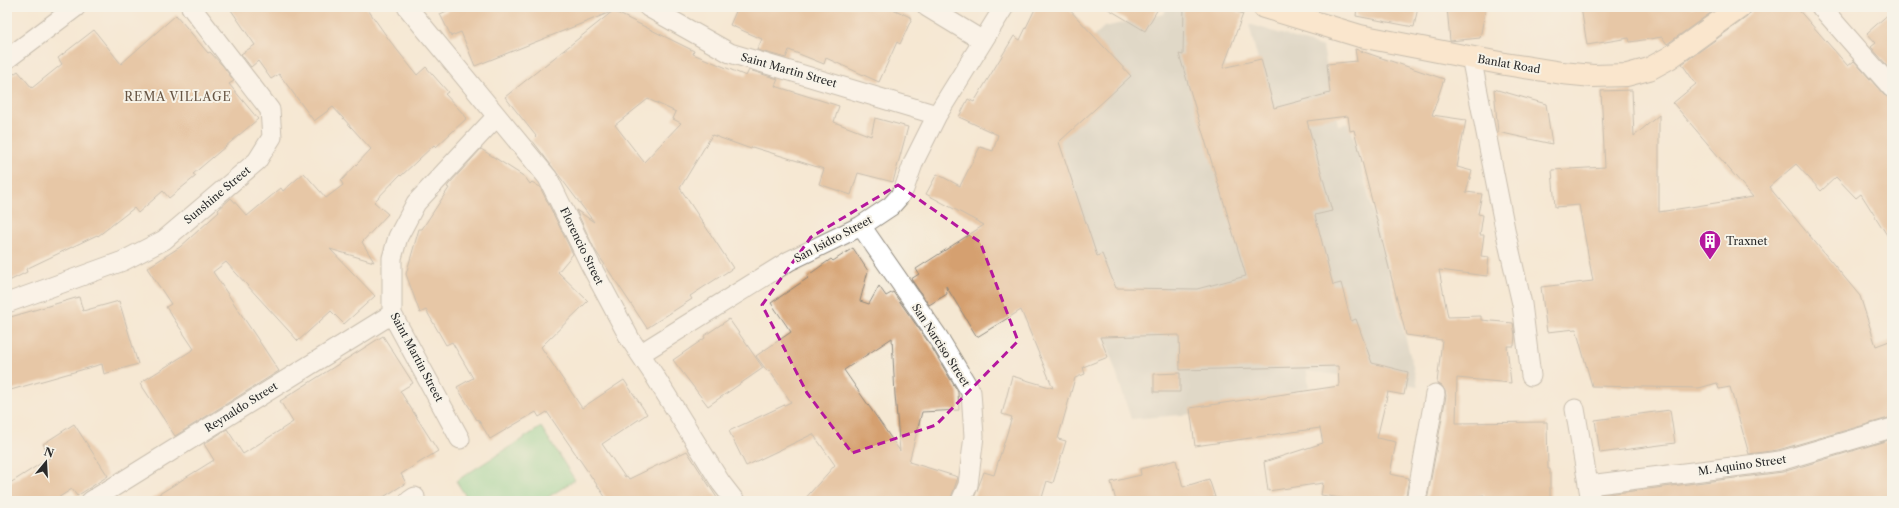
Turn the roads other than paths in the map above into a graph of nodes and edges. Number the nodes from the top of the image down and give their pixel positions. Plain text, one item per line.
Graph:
1 (76, 7) edge
2 (191, 7) edge
3 (407, 7) edge
4 (648, 7) edge
5 (927, 7) edge
6 (1004, 7) edge
7 (1264, 7) edge
8 (1821, 7) edge
9 (1736, 8) edge
10 (983, 41) junction
11 (1471, 57) junction
12 (7, 59) edge
13 (1892, 88) edge
14 (937, 114) junction
15 (497, 116) junction
16 (861, 226) junction
17 (7, 303) edge
18 (392, 314) junction
19 (640, 354) junction
20 (1531, 376) dead end
21 (1435, 394) dead end
22 (1575, 409) dead end
23 (1892, 428) edge
24 (460, 440) dead end
25 (1590, 493) edge
26 (91, 501) edge
27 (735, 501) edge
28 (961, 501) edge
29 (1416, 501) edge

1 - 12 street
2 - 17 street, Sunshine Street
3 - 15 street, Florencio Street
4 - 14 street, Saint Martin Street
5 - 10 street
6 - 10 street, San Isidro Street
7 - 11 street, Banlat Road
8 - 13 street
9 - 11 street, Banlat Road
10 - 14 street, San Isidro Street
11 - 20 street
14 - 16 street, San Isidro Street
15 - 18 street, Saint Martin Street
15 - 19 street, Florencio Street
16 - 19 street, San Isidro Street
16 - 28 street, San Narciso Street
18 - 24 street, Saint Martin Street
18 - 26 street, Reynaldo Street
19 - 27 street, Florencio Street
21 - 29 street
22 - 25 street
23 - 25 street, M. Aquino Street

